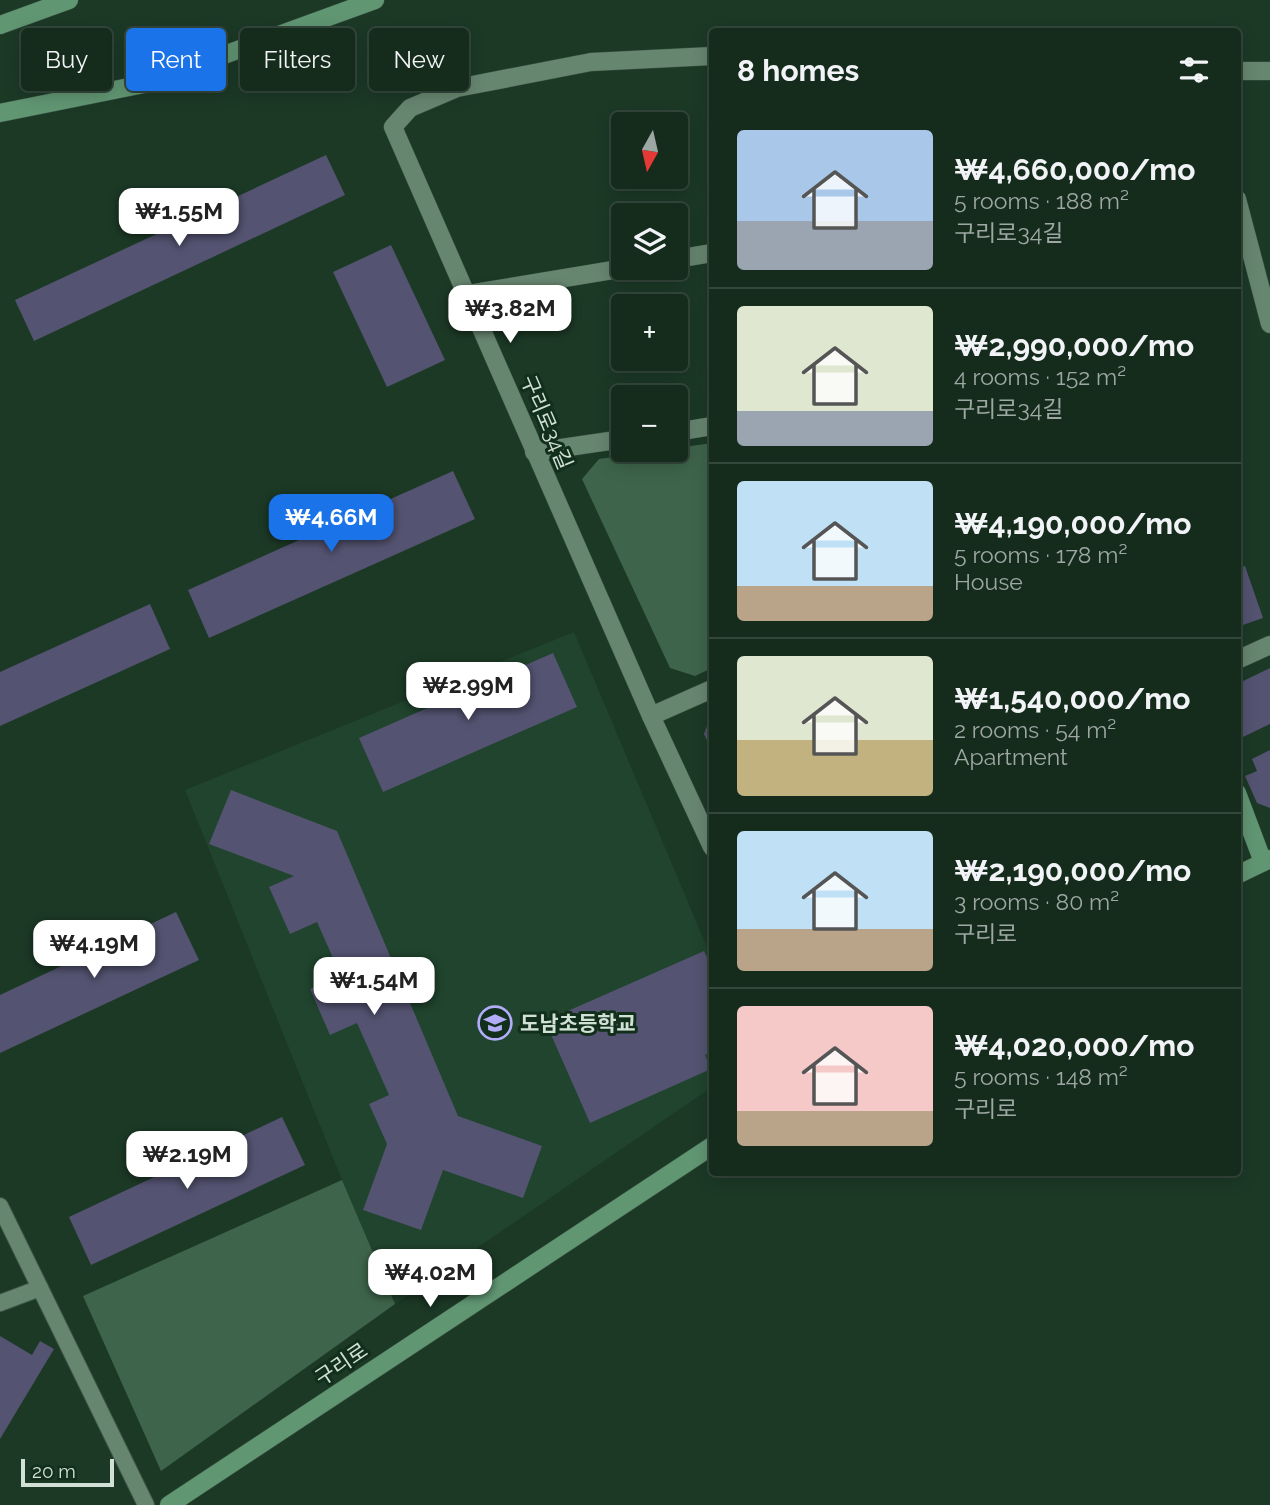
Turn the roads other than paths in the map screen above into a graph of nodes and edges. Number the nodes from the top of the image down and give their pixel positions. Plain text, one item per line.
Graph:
1 (69, 0) edge
2 (375, 0) edge
3 (0, 25) edge
4 (709, 56) edge
5 (1241, 71) edge
6 (1270, 71) edge
7 (0, 113) edge
8 (1241, 214) edge
9 (709, 254) edge
10 (688, 257) edge
11 (611, 270) edge
12 (468, 294) junction
13 (1270, 324) edge
14 (709, 426) edge
15 (688, 430) edge
16 (611, 441) edge
17 (534, 452) junction
18 (1270, 645) edge
19 (1241, 658) edge
20 (709, 690) edge
21 (651, 716) junction
22 (1241, 802) edge
23 (709, 841) edge
24 (1267, 861) edge
25 (1241, 872) edge
26 (709, 1148) edge
27 (0, 1206) edge
28 (40, 1288) junction
29 (0, 1303) edge
30 (146, 1505) edge
31 (169, 1505) edge

1 - 3 street
2 - 7 street
4 - 12 street, 구리로34길
5 - 6 street
8 - 13 street
9 - 10 street
11 - 12 street
12 - 17 street, 구리로34길
14 - 15 street
16 - 17 street
17 - 21 street, 구리로34길
18 - 19 street
20 - 21 street
21 - 23 street, 구리로34길
22 - 24 street
24 - 25 street
26 - 31 street, 구리로
27 - 28 lane
28 - 29 lane
28 - 30 lane

